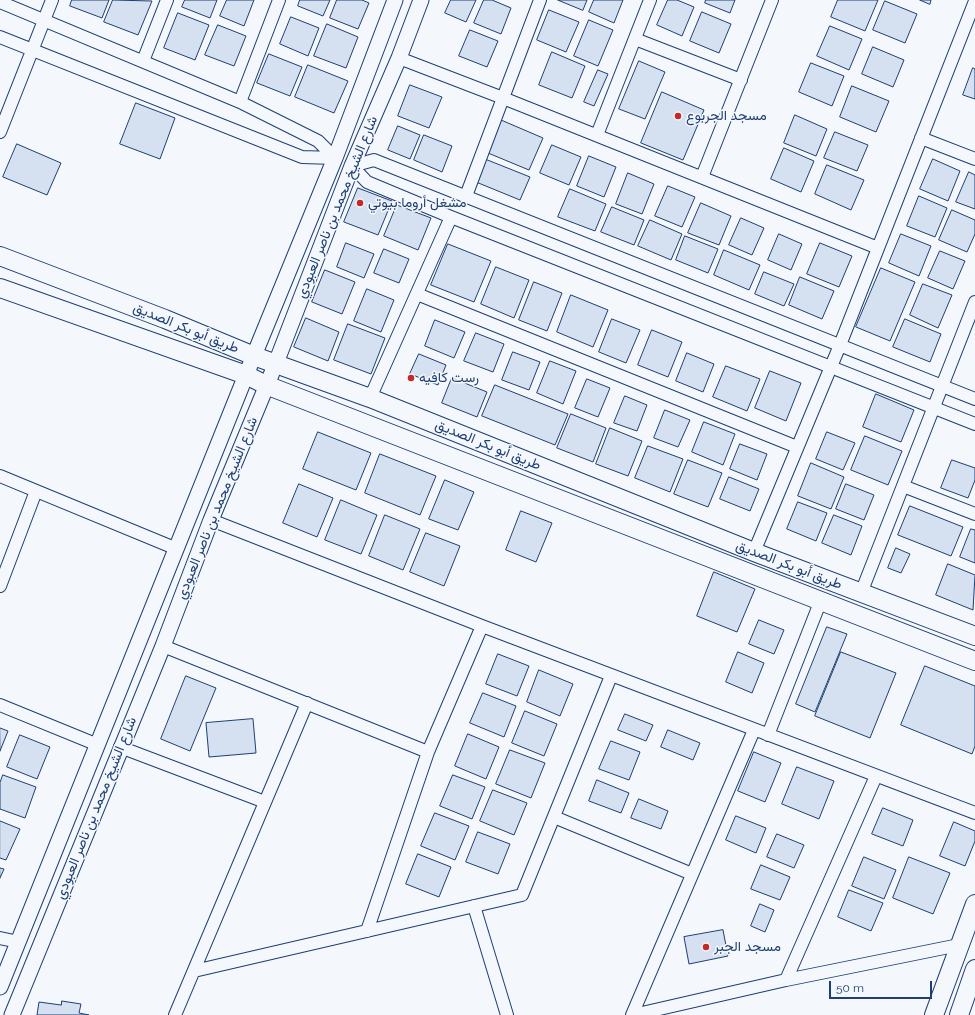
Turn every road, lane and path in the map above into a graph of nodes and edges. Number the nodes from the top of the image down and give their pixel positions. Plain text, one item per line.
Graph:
1 (52, 0) edge
2 (167, 0) edge
3 (279, 0) edge
4 (395, 0) edge
5 (421, 0) edge
6 (540, 0) edge
7 (650, 0) edge
8 (772, 0) edge
9 (975, 1) edge
10 (0, 2) edge
11 (44, 19) junction
12 (0, 36) edge
13 (635, 39) junction
14 (32, 50) junction
15 (398, 58) junction
16 (143, 61) junction
17 (741, 80) junction
18 (503, 98) junction
19 (240, 102) junction
20 (0, 132) edge
21 (597, 135) junction
22 (921, 138) junction
23 (336, 158) junction
24 (975, 159) edge
25 (352, 166) junction
26 (702, 178) junction
27 (466, 196) junction
28 (450, 218) junction
29 (878, 248) junction
30 (0, 256) edge
31 (0, 288) edge
32 (417, 294) junction
33 (975, 302) edge
34 (840, 345) junction
35 (254, 356) junction
36 (276, 363) junction
37 (831, 366) junction
38 (246, 375) junction
39 (266, 386) junction
40 (941, 386) junction
41 (370, 398) junction
42 (975, 399) edge
43 (933, 406) junction
44 (975, 424) edge
45 (797, 447) junction
46 (0, 476) edge
47 (903, 486) junction
48 (36, 491) junction
49 (975, 514) edge
50 (211, 520) junction
51 (177, 549) junction
52 (754, 552) junction
53 (0, 586) edge
54 (861, 593) junction
55 (820, 600) junction
56 (482, 626) junction
57 (975, 636) edge
58 (163, 646) junction
59 (975, 661) edge
60 (611, 676) junction
61 (307, 703) junction
62 (0, 705) edge
63 (754, 730) junction
64 (768, 735) junction
65 (98, 745) junction
66 (120, 747) junction
67 (428, 752) junction
68 (876, 776) junction
69 (265, 802) junction
70 (975, 813) edge
71 (554, 817) junction
72 (692, 874) junction
73 (975, 904) edge
74 (474, 906) junction
75 (367, 931) junction
76 (0, 938) edge
77 (19, 942) junction
78 (959, 945) junction
79 (975, 969) edge
80 (194, 971) junction
81 (786, 980) junction
82 (0, 987) edge
83 (12, 1015) edge
84 (175, 1015) edge
85 (506, 1015) edge
86 (633, 1015) edge
87 (934, 1015) edge
88 (959, 1015) edge

1 - 11 street
2 - 16 street
3 - 19 street
4 - 23 street, شارع الشيخ محمد بن ناصر العبودي
5 - 15 street, شارع الشيخ محمد بن ناصر العبودي
6 - 18 street
7 - 13 street
8 - 17 street
9 - 22 street
10 - 11 street
11 - 14 street
11 - 16 street
12 - 14 street
13 - 17 street
13 - 21 street
14 - 20 street
14 - 23 street
15 - 18 street
15 - 25 street, شارع الشيخ محمد بن ناصر العبودي
16 - 19 street
17 - 26 street
18 - 21 street
18 - 27 street
19 - 23 street
21 - 26 street
22 - 24 street
22 - 29 street
23 - 35 street, شارع الشيخ محمد بن ناصر العبودي
25 - 27 street
25 - 28 street
25 - 36 street, شارع الشيخ محمد بن ناصر العبودي
26 - 29 street
27 - 34 street
28 - 32 street
28 - 37 street
29 - 34 street
30 - 35 main road, طريق أبو بكر الصديق
31 - 38 main road, طريق أبو بكر الصديق
32 - 41 street
32 - 45 street
33 - 40 street
34 - 37 street
34 - 40 street
35 - 36 main road, طريق أبو بكر الصديق
35 - 38 street, شارع الشيخ محمد بن ناصر العبودي
36 - 39 street, شارع الشيخ محمد بن ناصر العبودي
36 - 41 main road, طريق أبو بكر الصديق
37 - 43 street
37 - 45 street
38 - 39 main road, طريق أبو بكر الصديق
38 - 51 street, شارع الشيخ محمد بن ناصر العبودي
39 - 50 street, شارع الشيخ محمد بن ناصر العبودي
39 - 55 main road, طريق أبو بكر الصديق
40 - 42 street
40 - 43 street
41 - 52 main road, طريق أبو بكر الصديق
43 - 44 street
43 - 47 street
45 - 52 street
46 - 48 street
47 - 49 street
47 - 54 street
48 - 51 street
48 - 53 street
50 - 56 street
50 - 58 street, شارع الشيخ محمد بن ناصر العبودي
51 - 65 street, شارع الشيخ محمد بن ناصر العبودي
52 - 54 main road, طريق أبو بكر الصديق
54 - 57 main road, طريق أبو بكر الصديق
55 - 59 main road, طريق أبو بكر الصديق
55 - 64 street
56 - 60 street
56 - 67 street
58 - 61 street
58 - 66 street, شارع الشيخ محمد بن ناصر العبودي
60 - 63 street
60 - 71 street
61 - 67 street
61 - 69 street
62 - 65 street
63 - 64 street
63 - 72 street
64 - 68 street
65 - 77 street, شارع الشيخ محمد بن ناصر العبودي
66 - 69 street
66 - 83 street, شارع الشيخ محمد بن ناصر العبودي
67 - 75 street
68 - 70 street
68 - 81 street
69 - 80 street
71 - 72 street
71 - 74 street
72 - 86 street
73 - 78 main road
74 - 75 street
74 - 85 street
75 - 80 street
76 - 77 street
77 - 82 street, شارع الشيخ محمد بن ناصر العبودي
78 - 81 street
78 - 87 main road
79 - 88 main road
80 - 84 street
81 - 86 street

